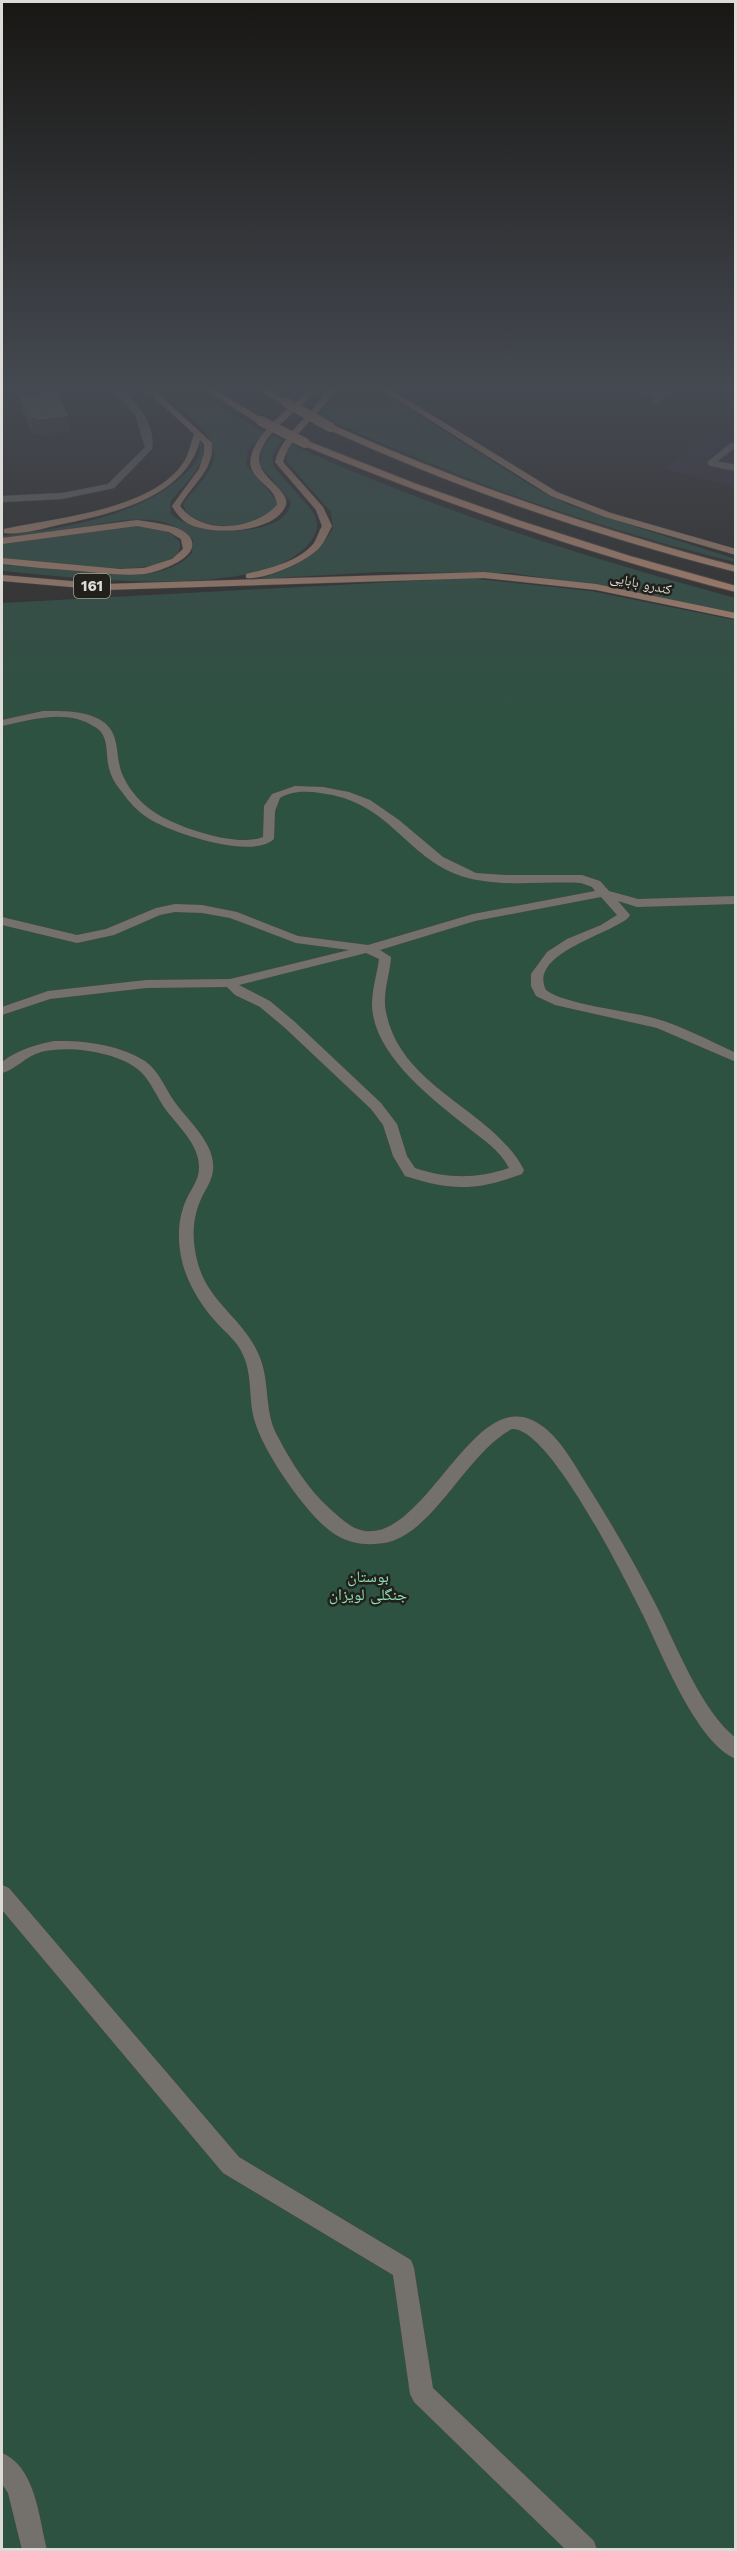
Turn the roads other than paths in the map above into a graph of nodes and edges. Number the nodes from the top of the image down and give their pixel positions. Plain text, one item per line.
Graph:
1 (113, 507) edge
2 (176, 507) edge
3 (281, 507) edge
4 (318, 507) edge
5 (469, 507) edge
6 (526, 507) edge
7 (586, 507) edge
8 (2, 531) edge
9 (2, 541) edge
10 (735, 553) edge
11 (2, 561) edge
12 (735, 569) edge
13 (2, 578) edge
14 (182, 586) junction
15 (735, 589) edge
16 (735, 616) edge
17 (2, 723) edge
18 (603, 893) junction
19 (735, 900) edge
20 (2, 921) edge
21 (365, 948) junction
22 (230, 983) junction
23 (2, 1011) edge
24 (735, 1058) edge
25 (2, 1069) edge
26 (735, 1750) edge
27 (2, 1895) edge
28 (2, 2465) edge
29 (35, 2550) edge
30 (585, 2550) edge

1 - 8 main road
2 - 3 main road
4 - 14 main road, 161
5 - 15 highway, bridge
6 - 12 highway, bridge
7 - 10 main road
9 - 11 main road
13 - 14 main road, 161
14 - 16 main road, کندرو بابایی
17 - 18 street
18 - 19 street
18 - 21 street
18 - 24 street
20 - 21 street
21 - 22 street
21 - 22 street
22 - 23 street
25 - 26 street
27 - 30 street
28 - 29 street

